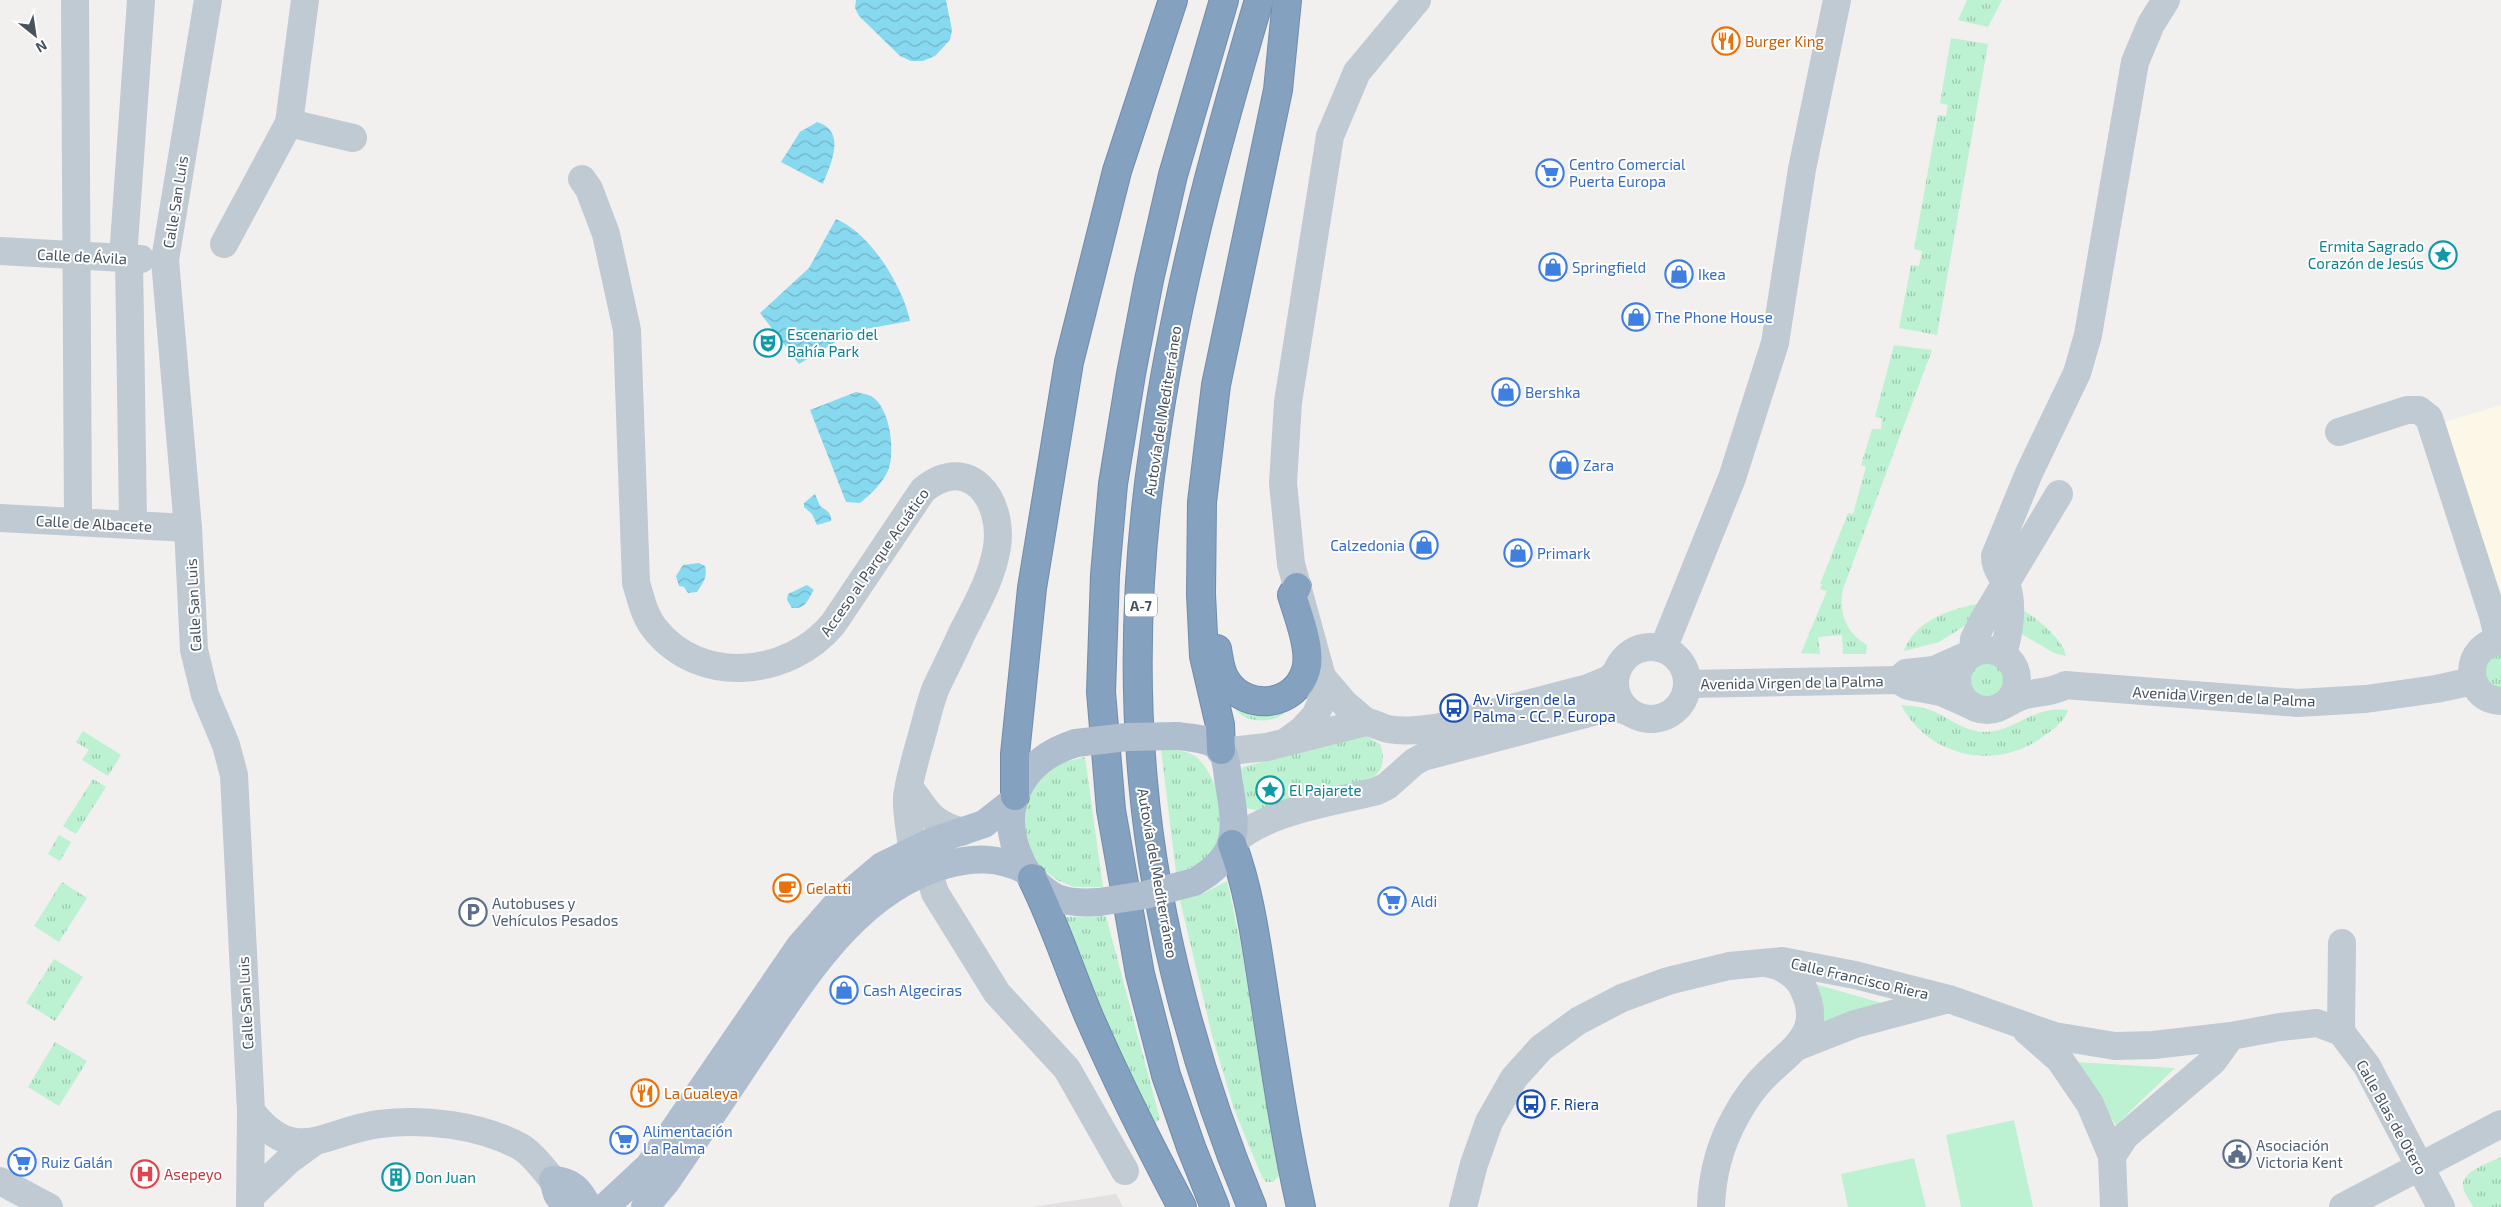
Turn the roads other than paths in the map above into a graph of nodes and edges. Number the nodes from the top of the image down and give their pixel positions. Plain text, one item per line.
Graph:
1 (75, 0) edge
2 (141, 0) edge
3 (208, 0) edge
4 (305, 0) edge
5 (1173, 0) edge
6 (1224, 0) edge
7 (1259, 0) edge
8 (1287, 0) edge
9 (1417, 0) edge
10 (1837, 0) edge
11 (2166, 0) edge
12 (289, 123) junction
13 (353, 138) dead end
14 (582, 178) dead end
15 (224, 244) dead end
16 (0, 251) edge
17 (77, 256) junction
18 (126, 258) junction
19 (165, 260) junction
20 (2339, 432) dead end
21 (2059, 494) dead end
22 (0, 518) edge
23 (78, 522) junction
24 (133, 523) junction
25 (188, 528) junction
26 (1200, 547) junction
27 (2006, 583) junction
28 (1297, 587) junction
29 (2500, 641) edge
30 (1663, 650) junction
31 (1972, 653) junction
32 (2004, 654) junction
33 (1617, 671) junction
34 (1322, 677) junction
35 (1898, 680) junction
36 (2472, 681) junction
37 (1687, 684) junction
38 (2065, 685) junction
39 (2501, 701) edge
40 (1968, 704) junction
41 (2004, 705) junction
42 (1629, 712) junction
43 (1376, 725) junction
44 (1287, 741) junction
45 (1221, 751) junction
46 (1394, 778) junction
47 (909, 787) junction
48 (1013, 799) junction
49 (962, 832) junction
50 (1233, 843) junction
51 (920, 860) junction
52 (1029, 874) junction
53 (2342, 943) dead end
54 (1759, 962) junction
55 (1949, 999) junction
56 (2016, 1022) junction
57 (2341, 1032) junction
58 (2231, 1036) junction
59 (1799, 1046) junction
60 (251, 1111) junction
61 (2501, 1124) edge
62 (314, 1142) junction
63 (2112, 1156) junction
64 (2420, 1166) junction
65 (1126, 1171) dead end
66 (0, 1181) edge
67 (561, 1194) edge
68 (641, 1198) edge
69 (251, 1201) edge
70 (50, 1207) edge
71 (588, 1207) edge
72 (605, 1207) edge
73 (1182, 1207) edge
74 (1215, 1207) edge
75 (1252, 1207) edge
76 (1302, 1207) edge
77 (1463, 1207) edge
78 (1711, 1207) edge
79 (2114, 1207) edge
80 (2343, 1207) edge
81 (2441, 1207) edge

1 - 17 street
2 - 18 street
3 - 19 street, Calle San Luis
4 - 12 street
5 - 48 highway
6 - 74 highway, A-7
7 - 75 highway, Autovía del Mediterráneo / A-7
8 - 26 highway
9 - 28 street
10 - 30 street
11 - 27 street
12 - 13 street
12 - 15 street
14 - 47 street, Acceso al Parque Acuático
16 - 17 street, Calle de Ávila
17 - 18 street, Calle de Ávila
17 - 23 street
18 - 19 street, Calle de Ávila
18 - 24 street
19 - 25 street, Calle San Luis
20 - 29 street
21 - 27 street
22 - 23 street, Calle de Albacete
23 - 24 street, Calle de Albacete
24 - 25 street, Calle de Albacete
25 - 60 street, Calle San Luis
26 - 28 highway
26 - 45 highway
27 - 31 street
27 - 32 street
28 - 34 street
29 - 36 street
30 - 33 street
30 - 37 street
31 - 32 street
31 - 35 street, Avenida Virgen de la Palma
31 - 40 street
32 - 38 street, Avenida Virgen de la Palma
32 - 41 street
33 - 42 street
33 - 43 street
34 - 43 street
34 - 44 street
35 - 37 street, Avenida Virgen de la Palma
35 - 40 street, Avenida Virgen de la Palma
36 - 38 street, Avenida Virgen de la Palma
36 - 39 street
37 - 42 street
38 - 41 street, Avenida Virgen de la Palma
40 - 41 street
42 - 46 street
43 - 44 street
43 - 46 street
44 - 45 street
45 - 48 main road, bridge
45 - 50 main road
46 - 50 street
47 - 49 street
47 - 51 street, Acceso al Parque Acuático
48 - 49 main road
48 - 52 main road
49 - 51 main road
50 - 52 main road, bridge
50 - 76 highway
51 - 52 main road
51 - 65 street, Acceso al Parque Acuático
51 - 68 main road
52 - 73 highway
53 - 57 street
54 - 55 street, Calle Francisco Riera
54 - 59 street
54 - 77 street, Calle Francisco Riera
55 - 56 street, Calle Francisco Riera
55 - 59 street
56 - 58 street, Calle Francisco Riera
56 - 63 street
57 - 58 street, Calle Francisco Riera
57 - 64 street, Calle Blas de Otero
58 - 63 street
59 - 78 street
60 - 62 street
60 - 69 street, Calle San Luis
61 - 64 street
62 - 67 street
62 - 69 street
63 - 79 street
64 - 80 street
64 - 81 street, Calle Blas de Otero
66 - 70 street
67 - 68 main road
67 - 71 main road
68 - 72 main road

